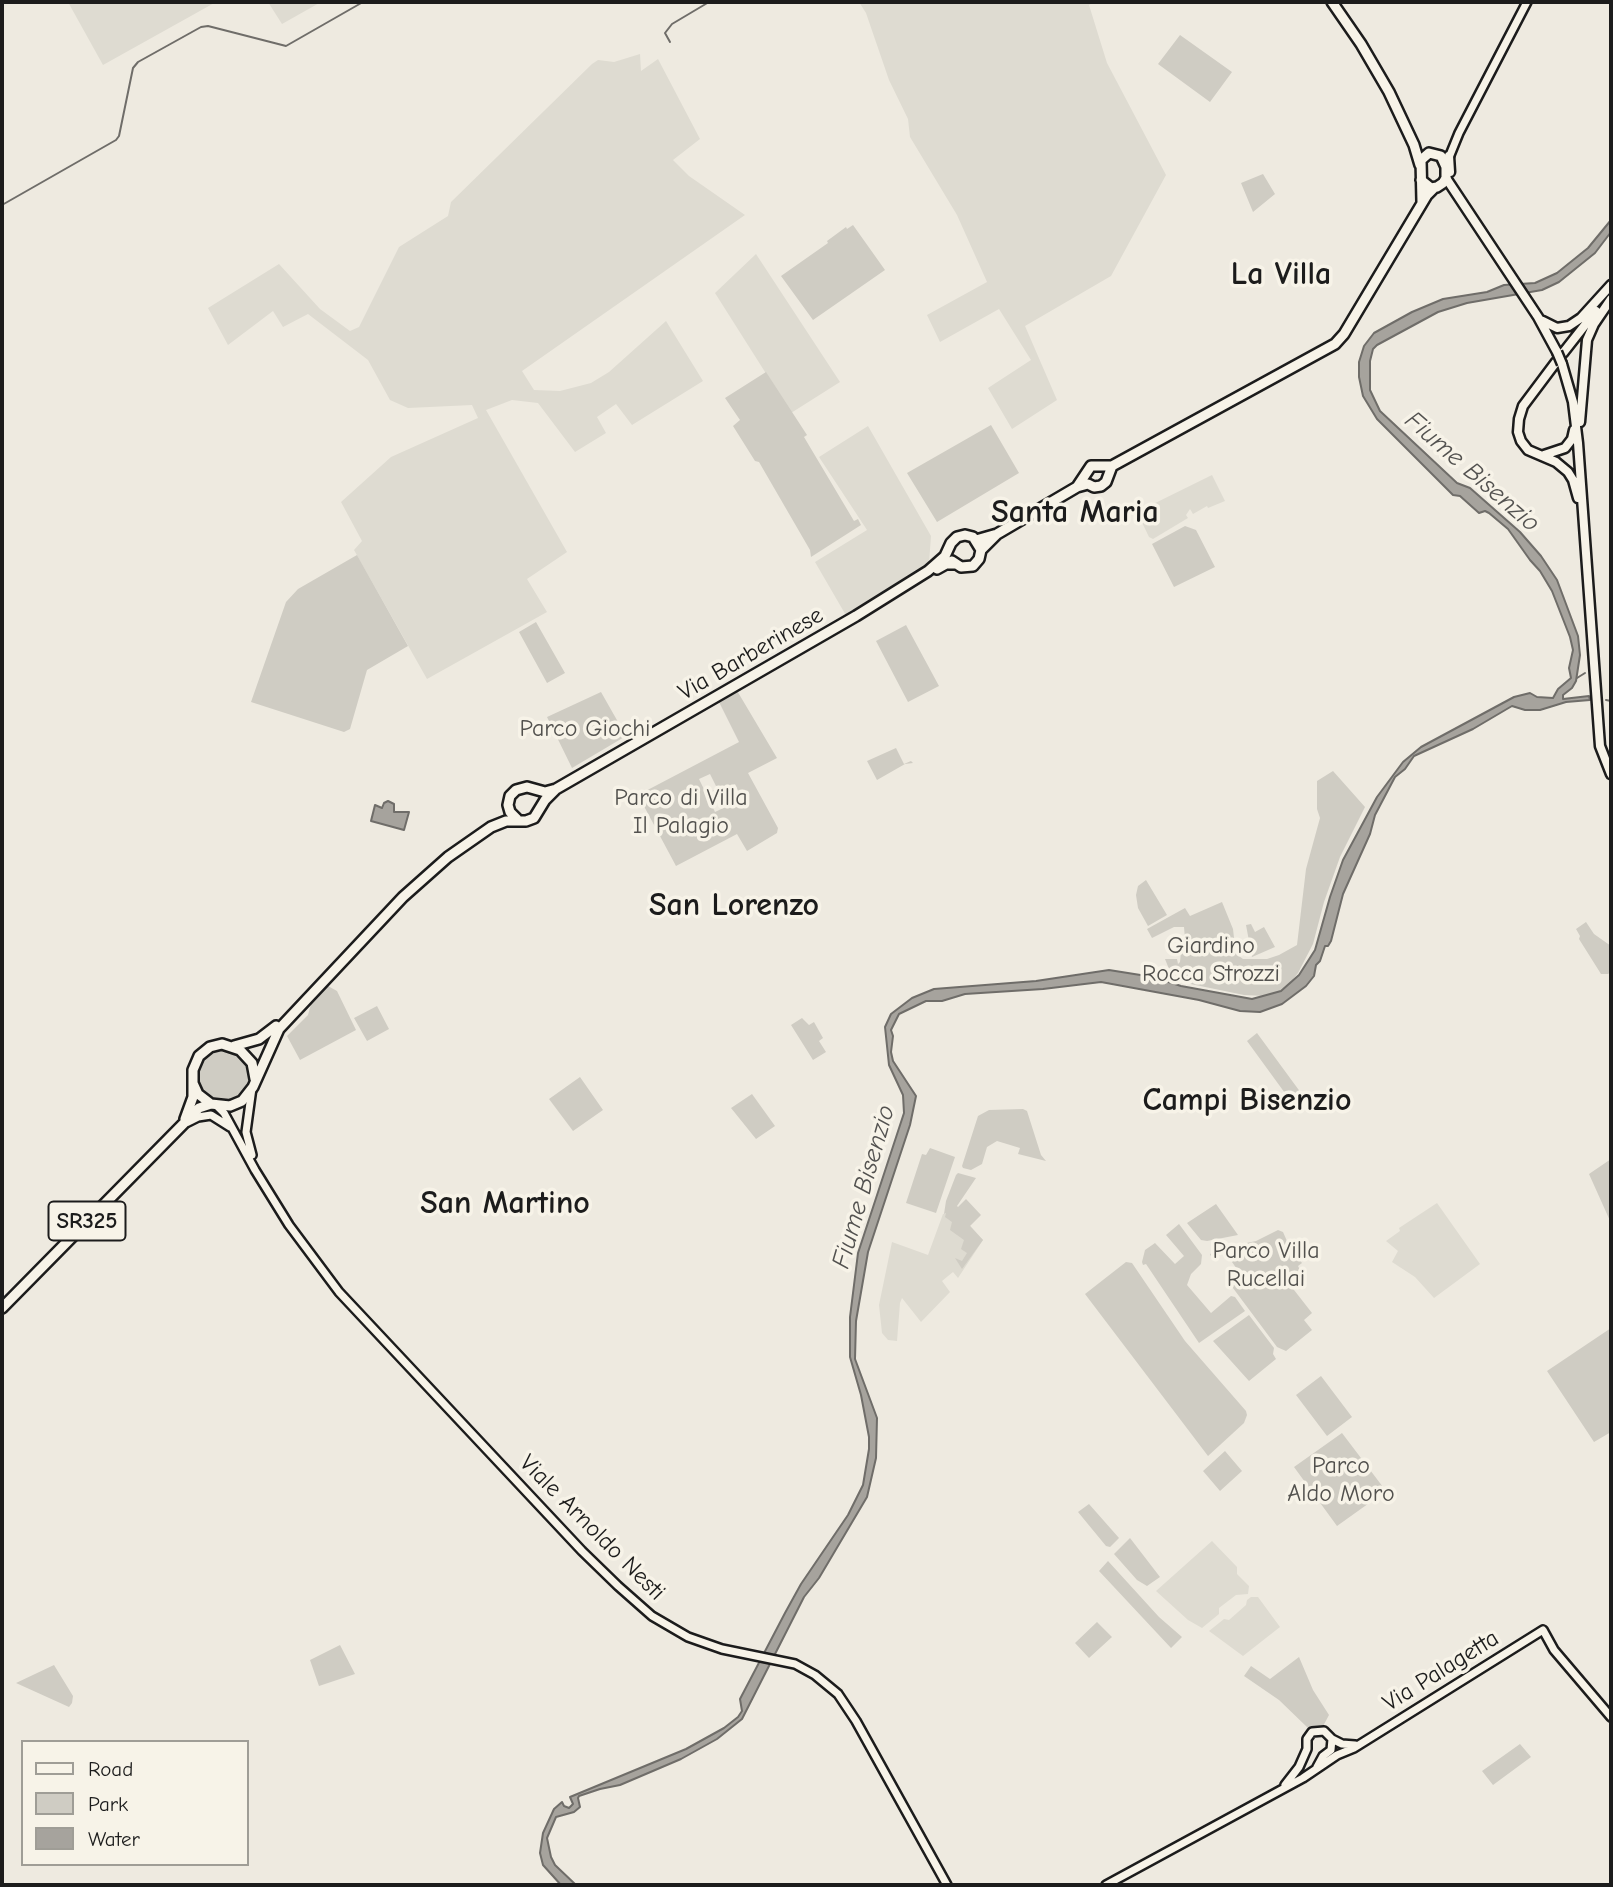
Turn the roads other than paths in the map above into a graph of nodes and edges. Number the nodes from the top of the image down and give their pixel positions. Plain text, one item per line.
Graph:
1 (1332, 2) edge
2 (1527, 2) edge
3 (1459, 133) junction
4 (1414, 145) junction
5 (1432, 154) junction
6 (1449, 156) junction
7 (1420, 165) junction
8 (1446, 167) junction
9 (1446, 178) junction
10 (1422, 180) junction
11 (1439, 188) junction
12 (1459, 198) junction
13 (1422, 205) junction
14 (1611, 285) edge
15 (1611, 292) edge
16 (1611, 299) edge
17 (1536, 314) junction
18 (1560, 353) junction
19 (1559, 363) junction
20 (1575, 413) junction
21 (1578, 443) junction
22 (1541, 456) junction
23 (1108, 469) junction
24 (1087, 481) junction
25 (1585, 539) junction
26 (979, 545) junction
27 (948, 550) junction
28 (954, 564) junction
29 (856, 616) junction
30 (1611, 774) edge
31 (556, 789) junction
32 (534, 790) junction
33 (542, 806) junction
34 (508, 808) junction
35 (517, 819) junction
36 (491, 827) junction
37 (368, 933) junction
38 (234, 1046) junction
39 (193, 1083) junction
40 (254, 1084) junction
41 (214, 1105) junction
42 (180, 1126) junction
43 (237, 1136) junction
44 (260, 1176) junction
45 (2, 1308) edge
46 (1611, 1717) edge
47 (1332, 1739) junction
48 (1356, 1747) junction
49 (1307, 1749) junction
50 (1326, 1754) junction
51 (1314, 1771) junction
52 (1279, 1790) junction
53 (947, 1885) edge
54 (1107, 1885) edge

1 - 4 main road
2 - 3 street
3 - 5 street
3 - 6 street
4 - 5 main road
4 - 7 main road
5 - 7 main road
5 - 8 main road
6 - 8 street
6 - 12 main road
7 - 10 main road
8 - 9 main road
9 - 11 main road
9 - 12 main road
10 - 11 main road
10 - 13 main road
11 - 12 main road
11 - 13 main road
12 - 17 main road
13 - 23 main road, Via Barberinese
14 - 17 main road
15 - 18 main road
16 - 21 main road
17 - 18 main road
18 - 19 main road, bridge
19 - 20 main road
19 - 22 main road
20 - 21 main road
20 - 22 main road
21 - 25 main road
22 - 25 main road
23 - 24 main road, Via Barberinese
23 - 24 main road, Via Barberinese
24 - 26 main road, Via Barberinese
25 - 30 main road
26 - 27 main road, Via Barberinese
26 - 28 main road, Via Barberinese
27 - 28 main road
27 - 29 main road, Via Barberinese
28 - 29 main road, Via Barberinese
29 - 31 main road, Via Barberinese
31 - 32 main road, Via Barberinese
31 - 33 main road, Via Barberinese
32 - 33 main road
32 - 34 main road, Via Barberinese
33 - 35 main road, Via Barberinese
34 - 35 main road
34 - 36 main road, Via Barberinese / SR325
35 - 36 main road, Via Barberinese / SR325
36 - 37 main road, Via Barberinese / SR325
37 - 38 main road, Via Barberinese / SR325
37 - 40 main road, Via Barberinese / SR325
38 - 39 main road, Via Barberinese / SR325
38 - 40 main road
39 - 41 main road
39 - 42 main road, Via Barberinese / SR325
40 - 41 main road, Via Barberinese / SR325
40 - 44 street, Viale Arnoldo Nesti
41 - 42 main road, Via Barberinese / SR325
41 - 43 street, Viale Arnoldo Nesti
42 - 43 street, Viale Arnoldo Nesti
42 - 45 main road, Via Barberinese / SR325
43 - 44 street, Viale Arnoldo Nesti
44 - 53 street, Viale Arnoldo Nesti
46 - 48 street, Via Palagetta
47 - 48 street, Via Palagetta
47 - 49 street, Via Palagetta
47 - 50 street
48 - 50 street, Via Palagetta
48 - 51 street, Via Palagetta
49 - 50 street
49 - 52 street, Via Palagetta
50 - 51 street
51 - 52 street, Via Palagetta
52 - 54 street, Via Palagetta

